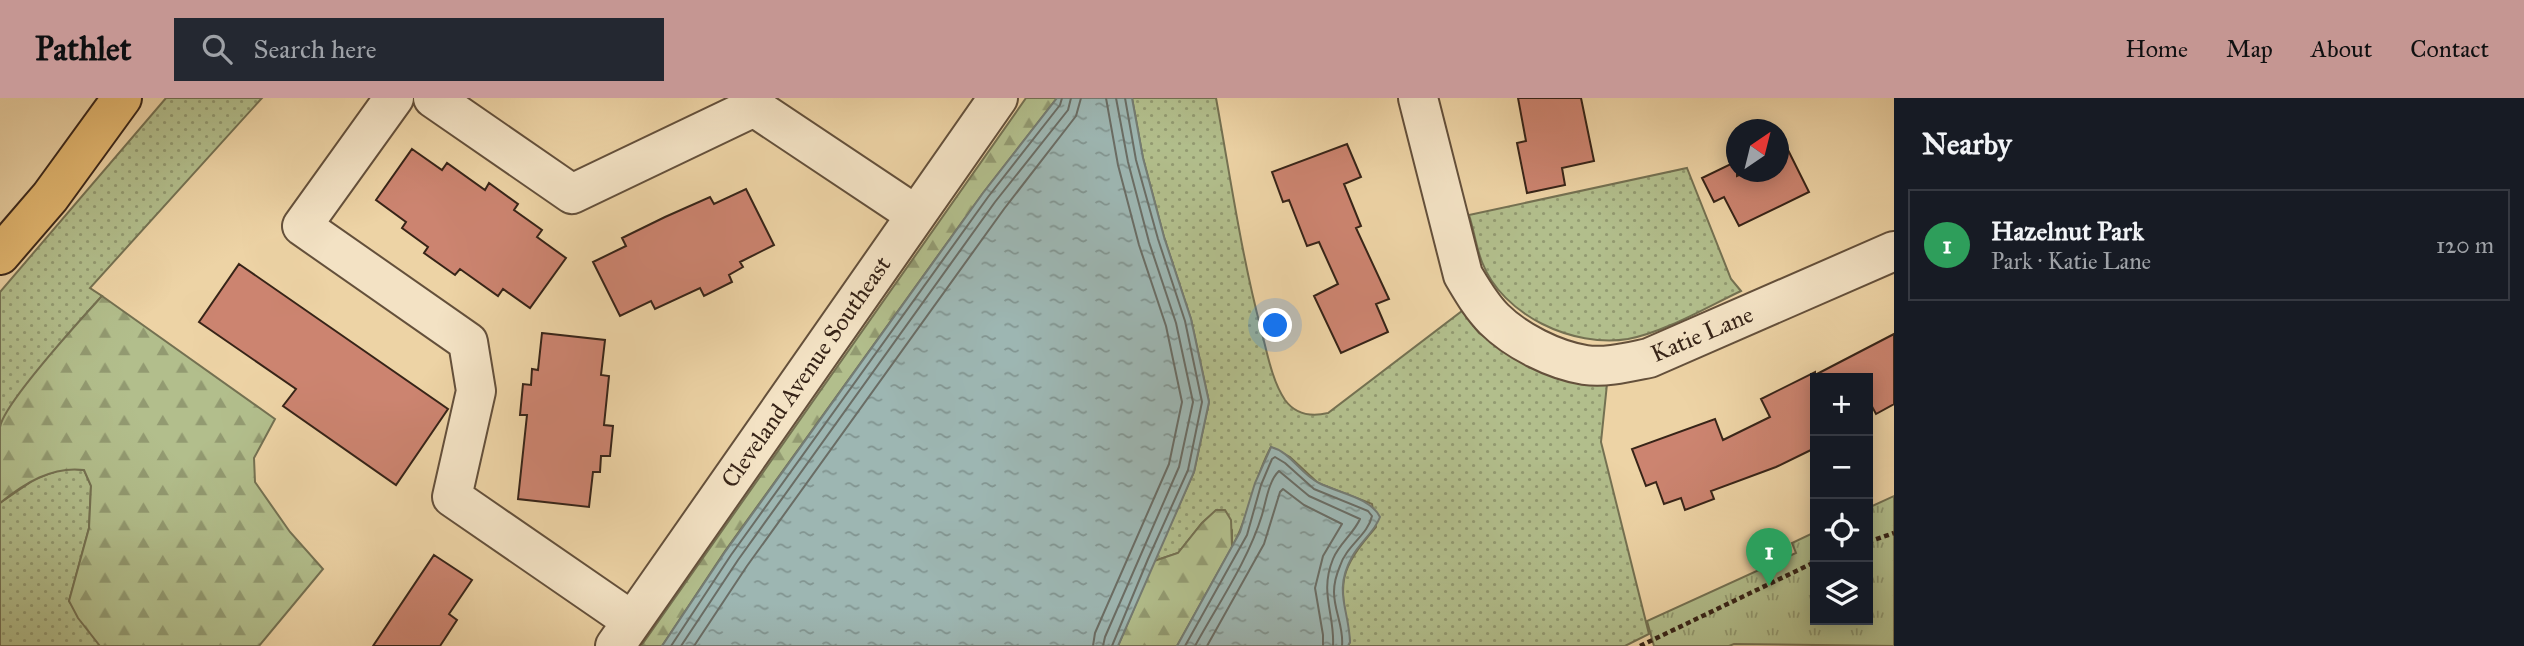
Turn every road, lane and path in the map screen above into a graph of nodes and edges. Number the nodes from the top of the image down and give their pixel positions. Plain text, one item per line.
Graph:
1 (111, 98) edge
2 (121, 98) edge
3 (394, 98) edge
4 (433, 98) edge
5 (998, 98) edge
6 (1418, 98) edge
7 (735, 105) edge
8 (916, 215) junction
9 (0, 218) edge
10 (1894, 251) edge
11 (0, 255) edge
12 (1894, 533) edge
13 (1873, 540) edge
14 (1810, 564) edge
15 (623, 634) edge
16 (1640, 646) edge

1 - 9 highway
2 - 11 highway
3 - 15 street
4 - 7 street
5 - 8 street, Cleveland Avenue Southeast
6 - 10 street, Katie Lane
7 - 8 street
8 - 15 street, Cleveland Avenue Southeast
12 - 13 path
14 - 16 path

